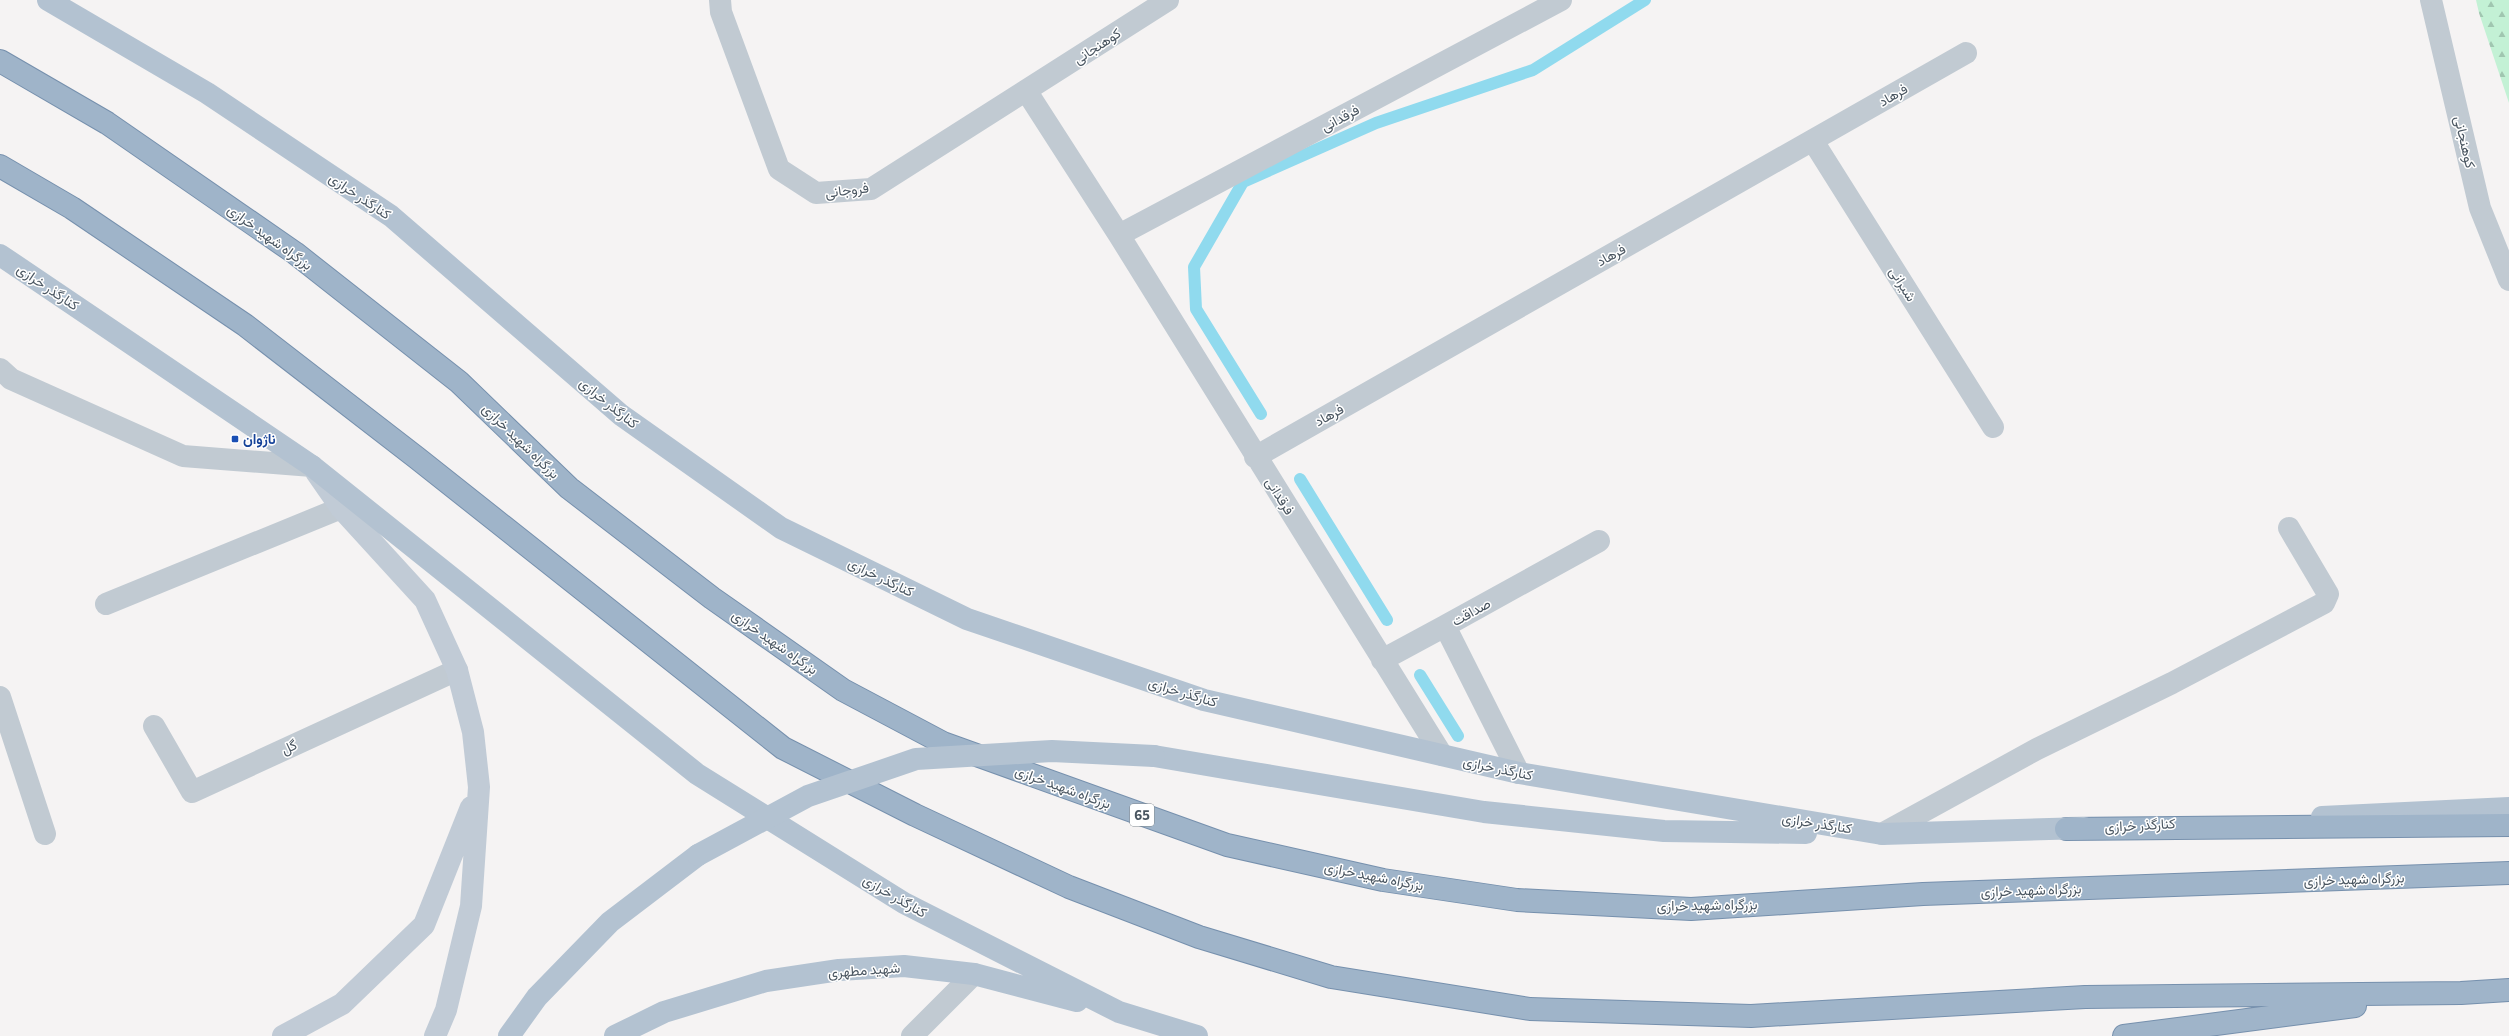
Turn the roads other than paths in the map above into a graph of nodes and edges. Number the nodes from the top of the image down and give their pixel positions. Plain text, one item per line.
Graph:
1 (48, 0) edge
2 (720, 0) edge
3 (1168, 0) edge
4 (1561, 0) edge
5 (2431, 0) edge
6 (1966, 52) dead end
7 (0, 62) edge
8 (1027, 92) junction
9 (1813, 141) junction
10 (0, 166) edge
11 (1119, 235) junction
12 (0, 255) edge
13 (2509, 280) edge
14 (4, 380) edge
15 (1993, 427) dead end
16 (1255, 456) junction
17 (312, 466) junction
18 (341, 508) junction
19 (2289, 528) dead end
20 (1599, 541) dead end
21 (106, 604) dead end
22 (1445, 626) junction
23 (1382, 660) junction
24 (457, 670) junction
25 (0, 697) edge
26 (154, 726) dead end
27 (1442, 755) junction
28 (1519, 773) junction
29 (478, 787) junction
30 (2509, 808) edge
31 (2509, 825) edge
32 (2066, 829) junction
33 (45, 834) dead end
34 (1882, 834) junction
35 (2509, 873) edge
36 (974, 974) junction
37 (2509, 990) edge
38 (2461, 993) junction
39 (1119, 1012) junction
40 (283, 1036) edge
41 (435, 1036) edge
42 (509, 1036) edge
43 (615, 1036) edge
44 (912, 1036) edge
45 (1197, 1036) edge
46 (2124, 1036) edge

1 - 27 main road, کنارگذر خرازی
2 - 8 street, فروجانی
3 - 8 street, کوهنجانی
4 - 11 street, فرقدانی
5 - 13 street, کوهنجانی
6 - 9 street, فرهاد
7 - 35 highway, بزرگراه شهید خرازی / 65
8 - 11 street, فرقدانی
9 - 15 street, شیرانی
9 - 16 street, فرهاد
10 - 38 highway
11 - 16 street, فرقدانی
12 - 17 main road, کنارگذر خرازی
14 - 17 street
16 - 23 street, فرقدانی
17 - 18 main road
17 - 39 main road, کنارگذر خرازی
18 - 21 street
18 - 24 main road
19 - 34 street
20 - 22 street, صداقت
22 - 23 street
22 - 28 street, صداقت
23 - 27 street, فرقدانی
24 - 26 street, گل
24 - 29 main road
25 - 33 street
27 - 28 main road, کنارگذر خرازی
28 - 34 main road, کنارگذر خرازی
29 - 40 main road
29 - 41 main road
30 - 32 main road, کنارگذر خرازی
31 - 32 highway
32 - 34 main road, کنارگذر خرازی
34 - 42 main road, bridge
36 - 39 main road, شهید مطهری
36 - 43 main road, شهید مطهری
36 - 44 street
37 - 38 highway
38 - 46 highway
39 - 45 main road, کنارگذر خرازی

